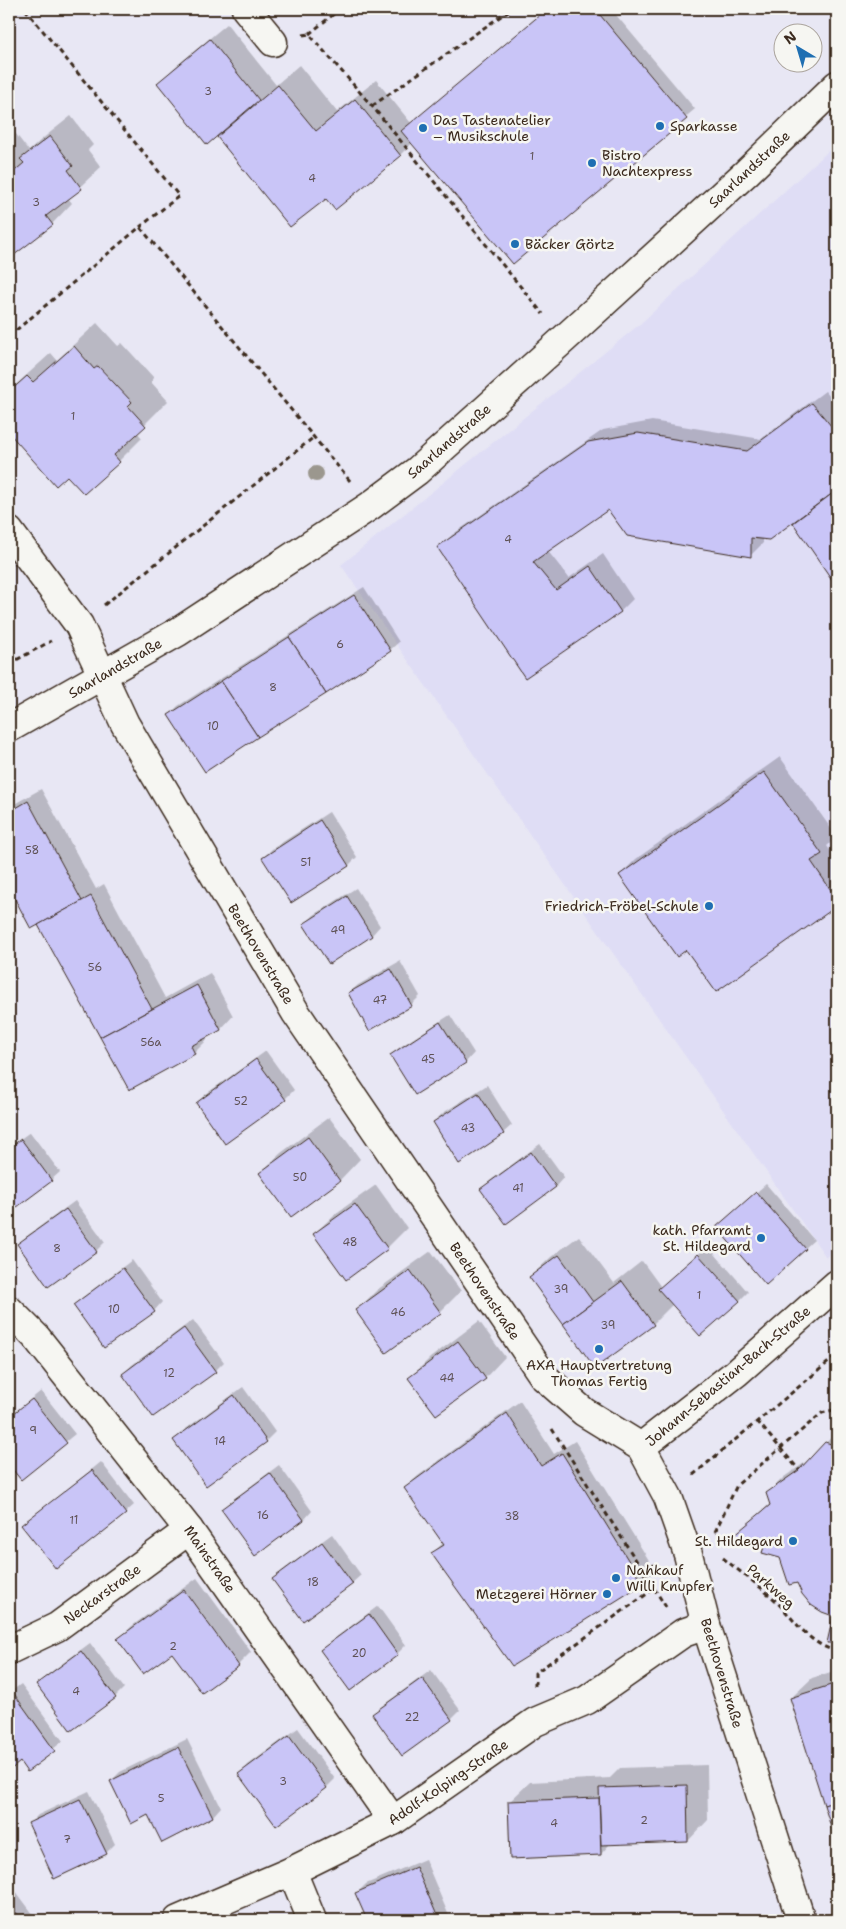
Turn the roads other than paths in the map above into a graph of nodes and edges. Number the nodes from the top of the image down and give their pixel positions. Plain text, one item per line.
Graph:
1 (246, 9) edge
2 (273, 42) road end
3 (837, 85) edge
4 (9, 531) edge
5 (103, 676) junction
6 (9, 728) edge
7 (837, 1284) edge
8 (9, 1310) edge
9 (641, 1448) junction
10 (189, 1530) junction
11 (695, 1629) junction
12 (9, 1650) edge
13 (393, 1822) junction
14 (292, 1871) junction
15 (178, 1920) edge
16 (312, 1920) edge
17 (801, 1920) edge

1 - 2 street
3 - 5 street, Saarlandstraße
4 - 5 street, Beethovenstraße
5 - 6 street, Saarlandstraße
5 - 9 street, Beethovenstraße
7 - 9 street, Johann-Sebastian-Bach-Straße
8 - 10 street, Mainstraße
9 - 11 street, Beethovenstraße
10 - 12 street, Neckarstraße
10 - 13 street, Mainstraße
11 - 13 street, Adolf-Kolping-Straße
11 - 17 street, Beethovenstraße
13 - 14 street, Adolf-Kolping-Straße
14 - 15 street, Adolf-Kolping-Straße
14 - 16 street

